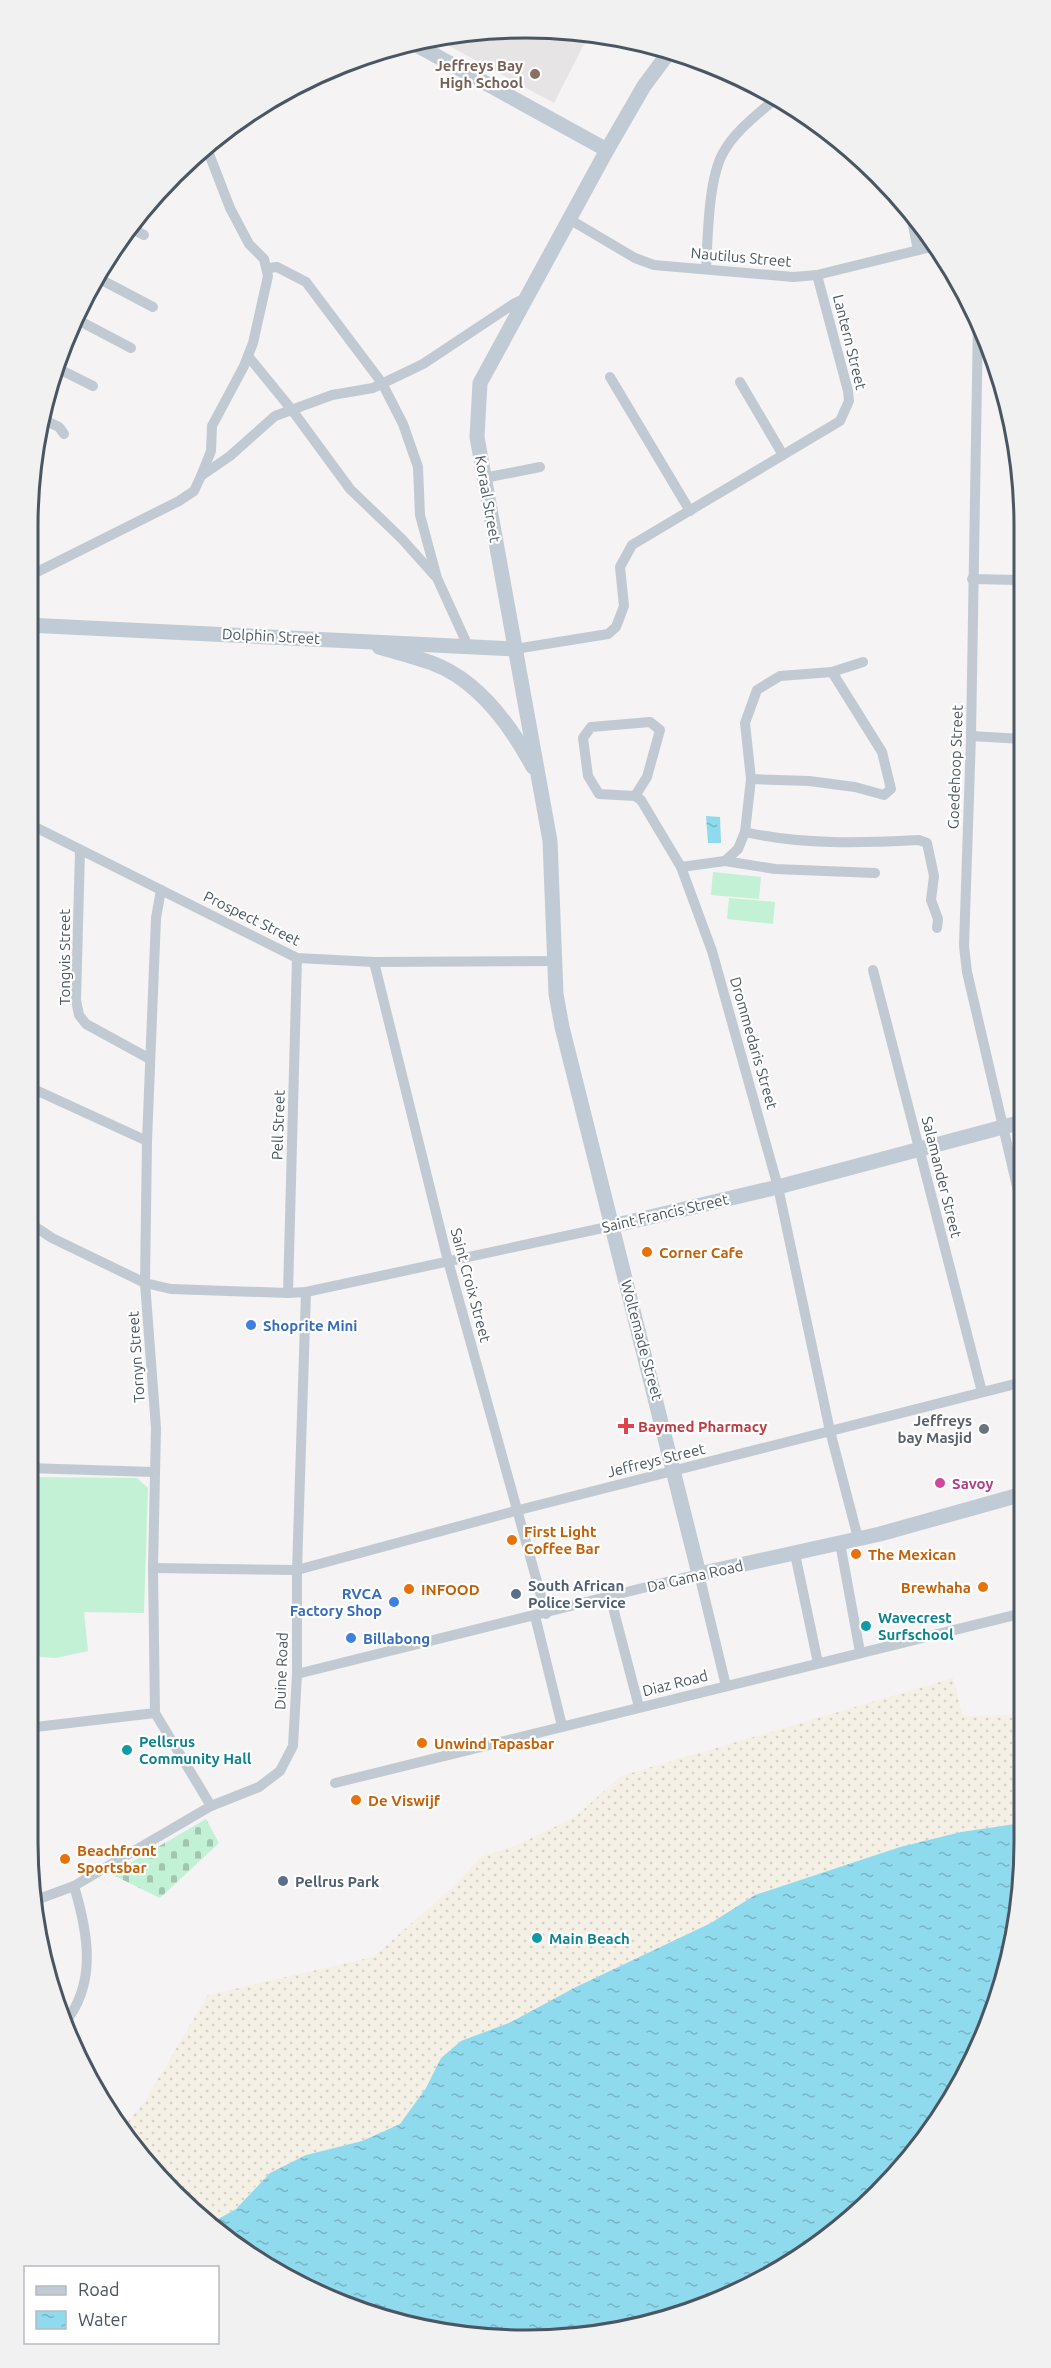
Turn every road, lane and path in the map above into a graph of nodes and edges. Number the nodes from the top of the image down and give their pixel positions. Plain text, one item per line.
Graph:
1 (423, 49) edge
2 (665, 58) edge
3 (770, 103) edge
4 (607, 150) junction
5 (209, 154) edge
6 (569, 219) junction
7 (914, 229) edge
8 (136, 231) edge
9 (144, 235) dead end
10 (927, 248) edge
11 (918, 250) junction
12 (268, 268) junction
13 (706, 268) junction
14 (817, 274) junction
15 (103, 281) edge
16 (526, 298) junction
17 (153, 307) dead end
18 (82, 322) edge
19 (977, 343) edge
20 (131, 348) dead end
21 (248, 356) junction
22 (62, 371) edge
23 (610, 377) dead end
24 (740, 382) dead end
25 (382, 383) junction
26 (93, 386) dead end
27 (292, 410) junction
28 (49, 422) edge
29 (64, 434) dead end
30 (783, 455) junction
31 (540, 467) dead end
32 (201, 476) junction
33 (484, 478) junction
34 (690, 511) junction
35 (38, 572) edge
36 (437, 578) junction
37 (972, 579) junction
38 (1014, 580) edge
39 (38, 625) edge
40 (358, 640) junction
41 (468, 646) junction
42 (515, 649) junction
43 (863, 662) dead end
44 (832, 672) junction
45 (971, 736) junction
46 (1014, 739) edge
47 (751, 779) junction
48 (540, 781) junction
49 (635, 796) junction
50 (38, 829) edge
51 (745, 832) junction
52 (80, 850) junction
53 (725, 861) junction
54 (681, 867) junction
55 (875, 873) dead end
56 (160, 890) junction
57 (937, 928) dead end
58 (297, 958) junction
59 (555, 961) junction
60 (374, 962) junction
61 (873, 970) dead end
62 (556, 994) joint
63 (150, 1059) junction
64 (38, 1091) edge
65 (1014, 1124) edge
66 (1003, 1126) junction
67 (147, 1141) junction
68 (919, 1149) junction
69 (1014, 1173) edge
70 (778, 1187) junction
71 (612, 1226) junction
72 (38, 1230) edge
73 (448, 1262) junction
74 (145, 1282) junction
75 (306, 1292) junction
76 (288, 1293) junction
77 (1014, 1384) edge
78 (982, 1392) junction
79 (830, 1431) junction
80 (38, 1468) edge
81 (675, 1470) junction
82 (154, 1472) junction
83 (1014, 1496) edge
84 (519, 1510) junction
85 (858, 1538) junction
86 (840, 1543) junction
87 (795, 1554) junction
88 (153, 1568) junction
89 (297, 1570) junction
90 (699, 1574) junction
91 (610, 1596) junction
92 (540, 1615) junction
93 (1014, 1615) edge
94 (860, 1652) junction
95 (818, 1663) junction
96 (297, 1674) junction
97 (726, 1686) junction
98 (639, 1707) junction
99 (155, 1713) junction
100 (562, 1726) junction
101 (38, 1727) edge
102 (335, 1783) dead end
103 (211, 1806) junction
104 (74, 1886) junction
105 (41, 1898) edge
106 (70, 2016) edge

1 - 4 street
2 - 4 street, Koraal Street
3 - 13 street
4 - 6 street, Koraal Street
5 - 12 street
6 - 13 street, Nautilus Street
6 - 16 street, Koraal Street
7 - 11 street
8 - 9 street
10 - 11 street, Nautilus Street
11 - 14 street, Nautilus Street
12 - 21 street
12 - 25 street
13 - 14 street, Nautilus Street
14 - 30 street, Lantern Street
15 - 17 street
16 - 25 street
16 - 33 street, Koraal Street
18 - 20 street
19 - 37 street, Goedehoop Street
21 - 27 street
21 - 32 street
22 - 26 street
23 - 34 street
24 - 30 street
25 - 27 street
25 - 36 street
27 - 32 street
27 - 36 street
28 - 29 street
30 - 34 street, Lantern Street
31 - 33 street
32 - 35 street
33 - 42 street, Koraal Street
34 - 42 street, Lantern Street
36 - 41 street
37 - 38 street
37 - 45 street, Goedehoop Street
39 - 40 street, Dolphin Street
40 - 41 street, Dolphin Street
40 - 48 street
41 - 42 street, Dolphin Street
42 - 48 street, Koraal Street
43 - 44 street
44 - 47 street
44 - 47 street
45 - 46 street
45 - 66 street, Goedehoop Street
47 - 51 street
48 - 59 street, Koraal Street
49 - 49 street
49 - 54 street, Drommedaris Street
50 - 52 street, Prospect Street
51 - 53 street
51 - 57 street
52 - 56 street, Prospect Street
52 - 63 street, Tongvis Street
53 - 54 street
53 - 55 street
54 - 70 street, Drommedaris Street
56 - 58 street, Prospect Street
56 - 63 street, Tornyn Street
58 - 60 street, Prospect Street
58 - 76 street, Pell Street
59 - 60 street, Prospect Street
59 - 62 street, Koraal Street
60 - 73 street, Saint Croix Street
61 - 68 street, Salamander Street
62 - 71 street, Woltemade Street
63 - 67 street, Tornyn Street
64 - 67 street
65 - 66 street, Saint Francis Street
66 - 68 street, Saint Francis Street
66 - 69 street, Goedehoop Street
67 - 74 street, Tornyn Street
68 - 70 street, Saint Francis Street
68 - 78 street, Salamander Street
70 - 71 street, Saint Francis Street
70 - 79 street, Drommedaris Street
71 - 73 street, Saint Francis Street
71 - 81 street, Woltemade Street
72 - 74 street, Saint Francis Street
73 - 75 street, Saint Francis Street
73 - 84 street, Saint Croix Street
74 - 76 street, Saint Francis Street
74 - 82 street, Tornyn Street
75 - 76 street, Saint Francis Street
75 - 89 street, Duine Road
77 - 78 street, Jeffreys Street
78 - 79 street, Jeffreys Street
79 - 81 street, Jeffreys Street
79 - 85 street, Drommedaris Street
80 - 82 street
81 - 84 street, Jeffreys Street
81 - 90 street, Woltemade Street
82 - 88 street, Tornyn Street
83 - 85 street, Da Gama Road
84 - 89 street, Jeffreys Street
84 - 92 street, Saint Croix Street
85 - 86 street, Da Gama Road
86 - 87 street, Da Gama Road
86 - 94 street
87 - 90 street, Da Gama Road
87 - 95 street
88 - 89 street, Jeffreys Street
88 - 99 street, Tornyn Street
89 - 96 street, Duine Road
90 - 91 street, Da Gama Road
90 - 97 street, Woltemade Street
91 - 92 street, Da Gama Road
91 - 98 street
92 - 96 street, Da Gama Road
92 - 100 street, Saint Croix Street
93 - 94 street, Diaz Road
94 - 95 street, Diaz Road
95 - 97 street, Diaz Road
96 - 103 street, Duine Road
97 - 98 street, Diaz Road
98 - 100 street, Diaz Road
99 - 101 street
99 - 103 street
100 - 102 street, Diaz Road
103 - 104 street, Duine Road
104 - 105 street, Duine Road
104 - 106 street

